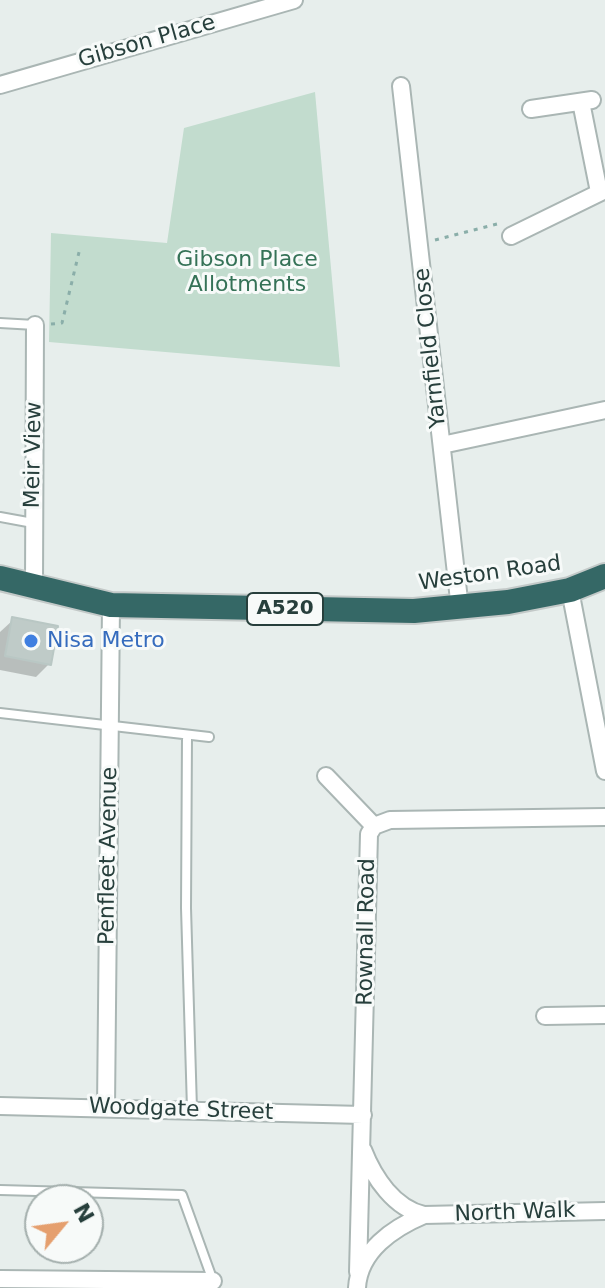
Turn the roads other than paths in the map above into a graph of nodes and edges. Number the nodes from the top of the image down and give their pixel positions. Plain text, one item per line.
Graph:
1 (294, 0) edge
2 (0, 85) edge
3 (401, 86) dead end
4 (531, 109) dead end
5 (602, 191) edge
6 (511, 236) road end
7 (0, 323) edge
8 (35, 325) joint
9 (605, 410) edge
10 (442, 445) junction
11 (0, 517) edge
12 (33, 523) junction
13 (605, 576) edge
14 (0, 578) edge
15 (34, 585) junction
16 (570, 590) junction
17 (111, 605) junction
18 (460, 609) junction
19 (0, 713) edge
20 (111, 727) junction
21 (187, 737) junction
22 (209, 737) dead end
23 (605, 771) edge
24 (326, 776) dead end
25 (605, 817) edge
26 (374, 826) junction
27 (605, 1015) edge
28 (545, 1016) dead end
29 (0, 1106) edge
30 (106, 1107) junction
31 (192, 1109) junction
32 (363, 1115) junction
33 (361, 1145) junction
34 (0, 1190) edge
35 (605, 1211) edge
36 (424, 1215) junction
37 (0, 1279) edge
38 (357, 1280) edge
39 (213, 1281) joint

1 - 2 street, Gibson Place
3 - 10 street, Yarnfield Close
4 - 5 street
5 - 6 street
7 - 8 lane
8 - 12 street, Meir View
9 - 10 street
10 - 18 street, Yarnfield Close
11 - 12 lane
12 - 15 street, Meir View
13 - 16 highway, Weston Road / A520
14 - 15 highway, Weston Road / A520
15 - 17 highway, Weston Road / A520
16 - 18 highway, Weston Road / A520
16 - 23 street
17 - 18 highway, Weston Road / A520
17 - 20 street, Penfleet Avenue
19 - 20 lane
20 - 21 lane
20 - 30 street, Penfleet Avenue
21 - 22 lane
21 - 31 lane
24 - 26 street
25 - 26 street, Rownall Road
26 - 32 street, Rownall Road
27 - 28 street
29 - 30 street, Woodgate Street
30 - 31 street, Woodgate Street
31 - 32 street, Woodgate Street
32 - 33 street, Rownall Road
33 - 36 street, North Walk
33 - 38 street, Rownall Road
34 - 39 lane
35 - 36 street, North Walk
36 - 38 street, North Walk
37 - 39 street

